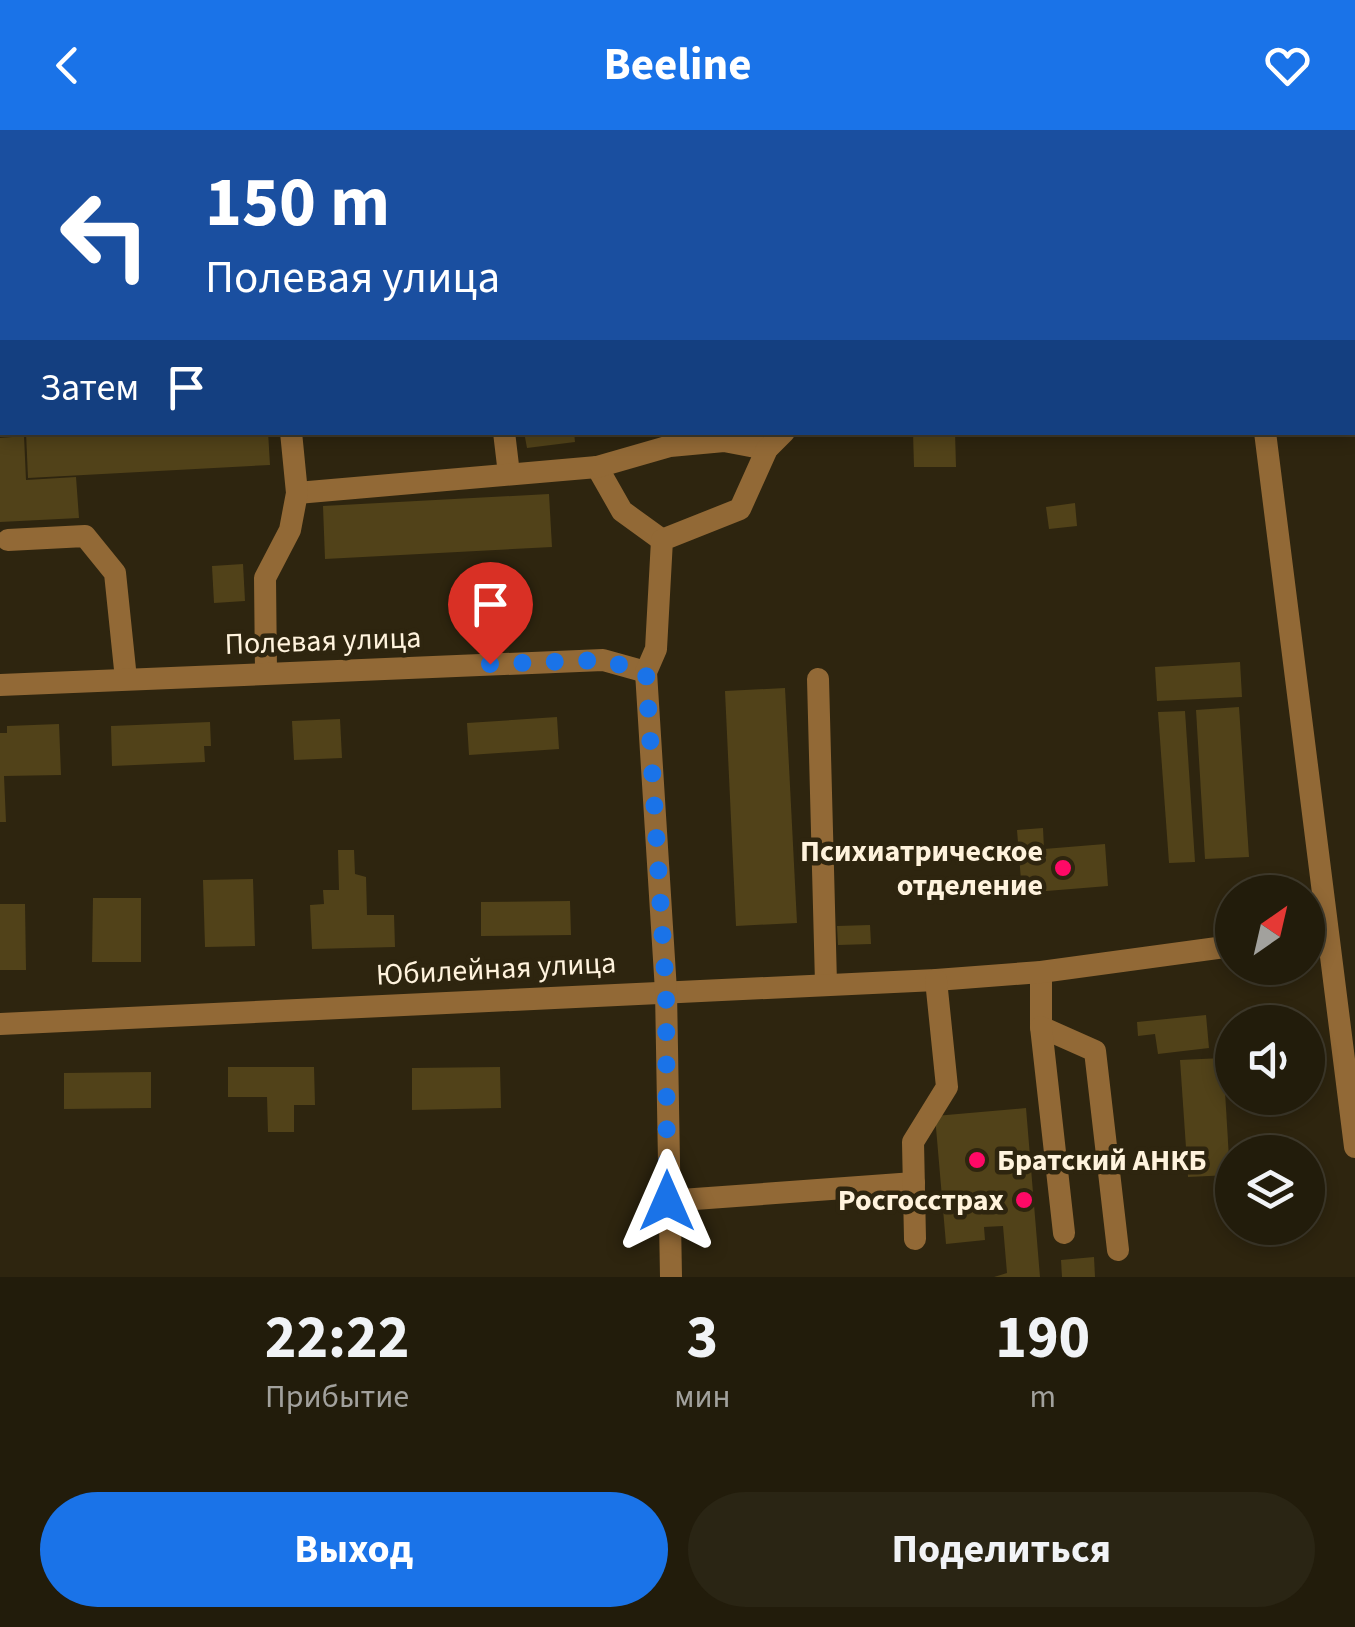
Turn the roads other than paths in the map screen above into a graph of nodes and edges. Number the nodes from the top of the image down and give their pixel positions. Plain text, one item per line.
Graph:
1 (290, 435) edge
2 (504, 435) edge
3 (1265, 435) edge
4 (670, 439) edge
5 (775, 441) edge
6 (597, 467) junction
7 (510, 474) junction
8 (297, 493) junction
9 (8, 540) dead end
10 (662, 540) junction
11 (266, 672) junction
12 (646, 672) junction
13 (126, 679) junction
14 (818, 679) dead end
15 (0, 685) edge
16 (1312, 875) edge
17 (1325, 939) edge
18 (1215, 948) edge
19 (1041, 972) junction
20 (936, 980) junction
21 (826, 982) junction
22 (666, 991) junction
23 (1348, 1010) edge
24 (0, 1024) edge
25 (1041, 1027) junction
26 (1355, 1147) edge
27 (914, 1183) junction
28 (667, 1201) junction
29 (1064, 1233) dead end
30 (915, 1239) dead end
31 (1118, 1250) dead end
32 (672, 1277) edge

1 - 8 street
2 - 7 street
3 - 16 street
4 - 5 street
4 - 6 street
5 - 10 street
6 - 7 street
6 - 10 street
7 - 8 street
8 - 11 street
9 - 13 street
10 - 12 street
11 - 12 street, Полевая улица
11 - 13 street, Полевая улица
12 - 22 street
13 - 15 street, Полевая улица
14 - 21 street
17 - 23 street
18 - 19 street, Юбилейная улица
19 - 20 street, Юбилейная улица
19 - 25 street
20 - 21 street, Юбилейная улица
20 - 27 street
21 - 22 street, Юбилейная улица
22 - 24 street, Юбилейная улица
22 - 28 street
23 - 26 street
25 - 29 street
25 - 31 street
27 - 28 street
27 - 30 street
28 - 32 street

